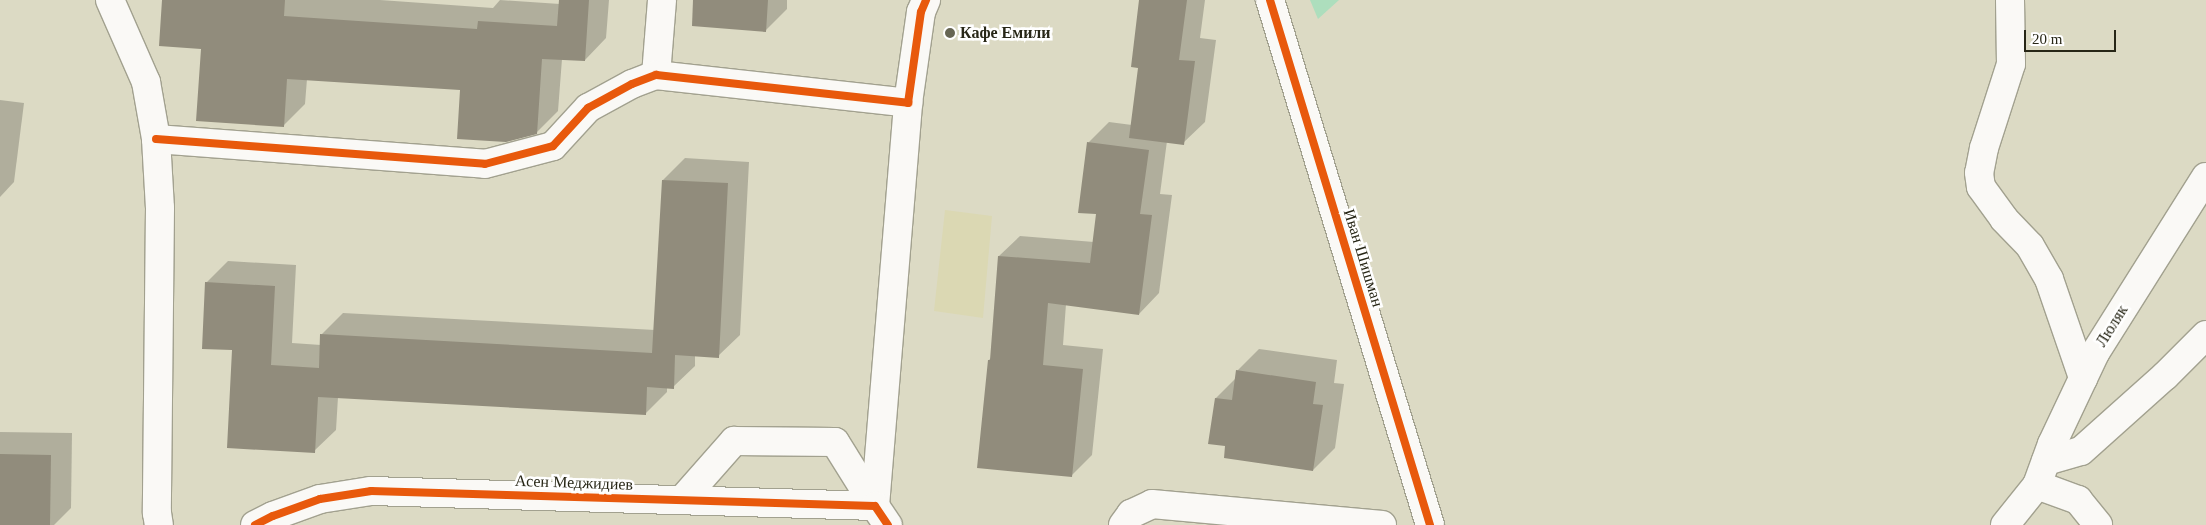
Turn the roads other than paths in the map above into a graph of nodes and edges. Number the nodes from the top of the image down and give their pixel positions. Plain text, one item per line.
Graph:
1 (110, 0) edge
2 (662, 0) edge
3 (926, 0) edge
4 (1270, 0) edge
5 (2010, 0) edge
6 (656, 75) junction
7 (908, 102) junction
8 (156, 139) junction
9 (2206, 177) edge
10 (2206, 335) edge
11 (2206, 362) edge
12 (2176, 365) junction
13 (2083, 378) junction
14 (2042, 473) junction
15 (682, 500) junction
16 (881, 516) edge
17 (159, 525) edge
18 (255, 525) edge
19 (1123, 525) edge
20 (1382, 525) edge
21 (1430, 525) edge
22 (2004, 525) edge
23 (2098, 525) edge

1 - 8 street
2 - 6 street
3 - 7 street
4 - 21 street, Иван Шишман
5 - 13 street
6 - 7 street
6 - 8 street
7 - 16 street
8 - 17 street
9 - 13 street, Люляк
10 - 12 street
11 - 12 street
12 - 14 street
13 - 14 street, Люляк
14 - 22 street, Люляк
14 - 23 street
15 - 16 street, Асен Меджидиев
15 - 16 street
15 - 18 street, Асен Меджидиев
19 - 20 street

